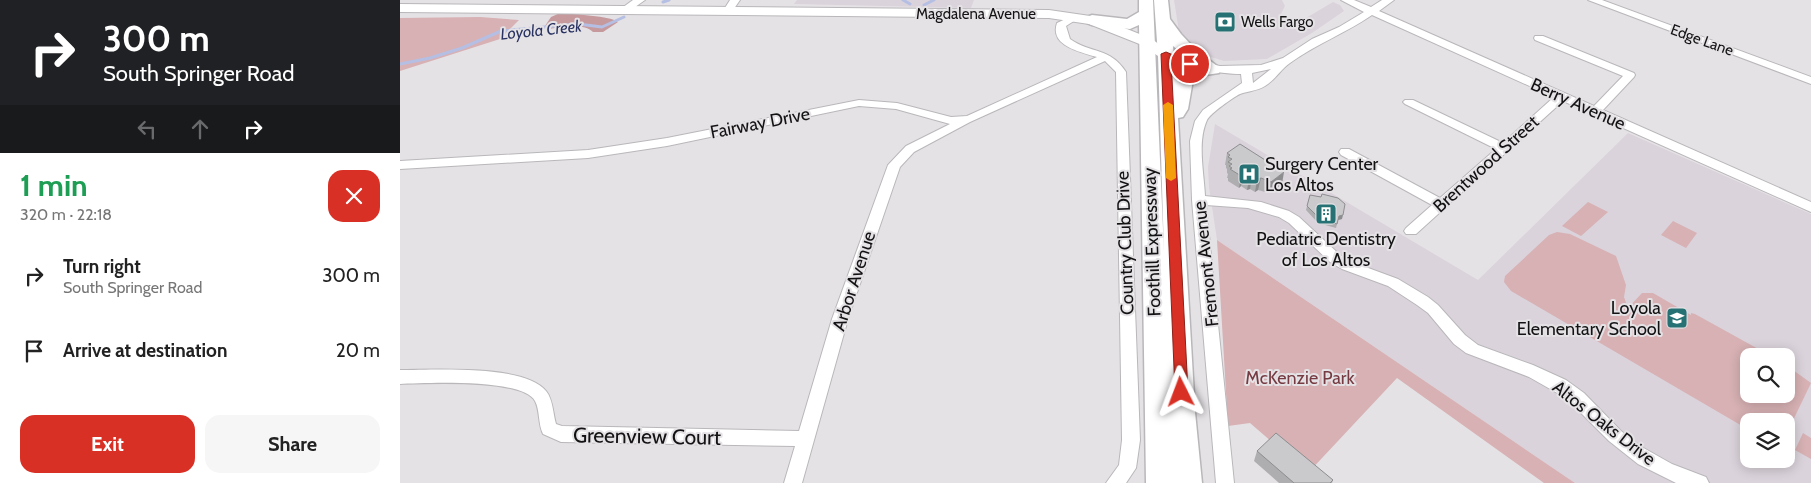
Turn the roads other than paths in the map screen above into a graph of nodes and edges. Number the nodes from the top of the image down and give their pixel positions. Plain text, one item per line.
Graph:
1 (640, 0) edge
2 (1161, 0) edge
3 (1346, 0) edge
4 (1389, 0) edge
5 (1593, 0) edge
6 (731, 5) edge
7 (1146, 7) edge
8 (400, 8) edge
9 (625, 10) junction
10 (1370, 12) junction
11 (1072, 18) junction
12 (1384, 18) junction
13 (1092, 20) junction
14 (1163, 20) junction
15 (1354, 22) junction
16 (1539, 38) dead end
17 (1154, 49) junction
18 (1106, 57) junction
19 (1284, 62) junction
20 (1213, 69) junction
21 (1245, 69) junction
22 (1811, 80) edge
23 (1239, 91) junction
24 (1562, 96) junction
25 (1410, 102) dead end
26 (1595, 111) junction
27 (969, 119) junction
28 (1169, 128) junction
29 (1504, 148) junction
30 (1345, 152) dead end
31 (400, 166) edge
32 (1199, 200) junction
33 (1441, 204) junction
34 (1811, 207) edge
35 (1411, 231) dead end
36 (400, 377) edge
37 (807, 439) junction
38 (1127, 475) edge
39 (793, 483) edge
40 (1115, 483) edge
41 (1160, 483) edge
42 (1188, 483) edge
43 (1225, 483) edge
44 (1700, 483) edge

1 - 9 street
2 - 14 highway, Foothill Expressway
3 - 10 street, Berry Avenue
4 - 10 street
5 - 22 street, Edge Lane
6 - 9 main road, Magdalena Avenue
6 - 11 main road, Magdalena Avenue
7 - 13 highway
7 - 17 highway, Foothill Expressway
8 - 9 main road, Magdalena Avenue
10 - 12 street, Berry Avenue
10 - 15 street
11 - 13 main road, Magdalena Avenue
11 - 17 main road, Magdalena Avenue
11 - 18 street
12 - 15 street
12 - 24 street, Berry Avenue
13 - 17 main road, Magdalena Avenue
14 - 17 highway, Foothill Expressway
14 - 20 highway
15 - 19 street
16 - 26 street
17 - 20 street
17 - 28 highway, Foothill Expressway
17 - 41 highway, Foothill Expressway
18 - 27 street, Fairway Drive
18 - 38 street, Country Club Drive
19 - 21 street
19 - 23 street
20 - 21 street
20 - 28 highway
21 - 23 street
23 - 32 street, Fremont Avenue
24 - 26 street, Berry Avenue
24 - 29 street, Brentwood Street
25 - 29 street
26 - 34 street, Berry Avenue
27 - 31 street, Fairway Drive
27 - 37 street, Arbor Avenue
28 - 42 highway, Foothill Expressway
29 - 33 street, Brentwood Street
30 - 33 street
32 - 43 street, Fremont Avenue
32 - 44 street, Altos Oaks Drive
33 - 35 street, Brentwood Street
36 - 37 street, Greenview Court
37 - 39 street, Arbor Avenue
38 - 40 street, Country Club Drive

